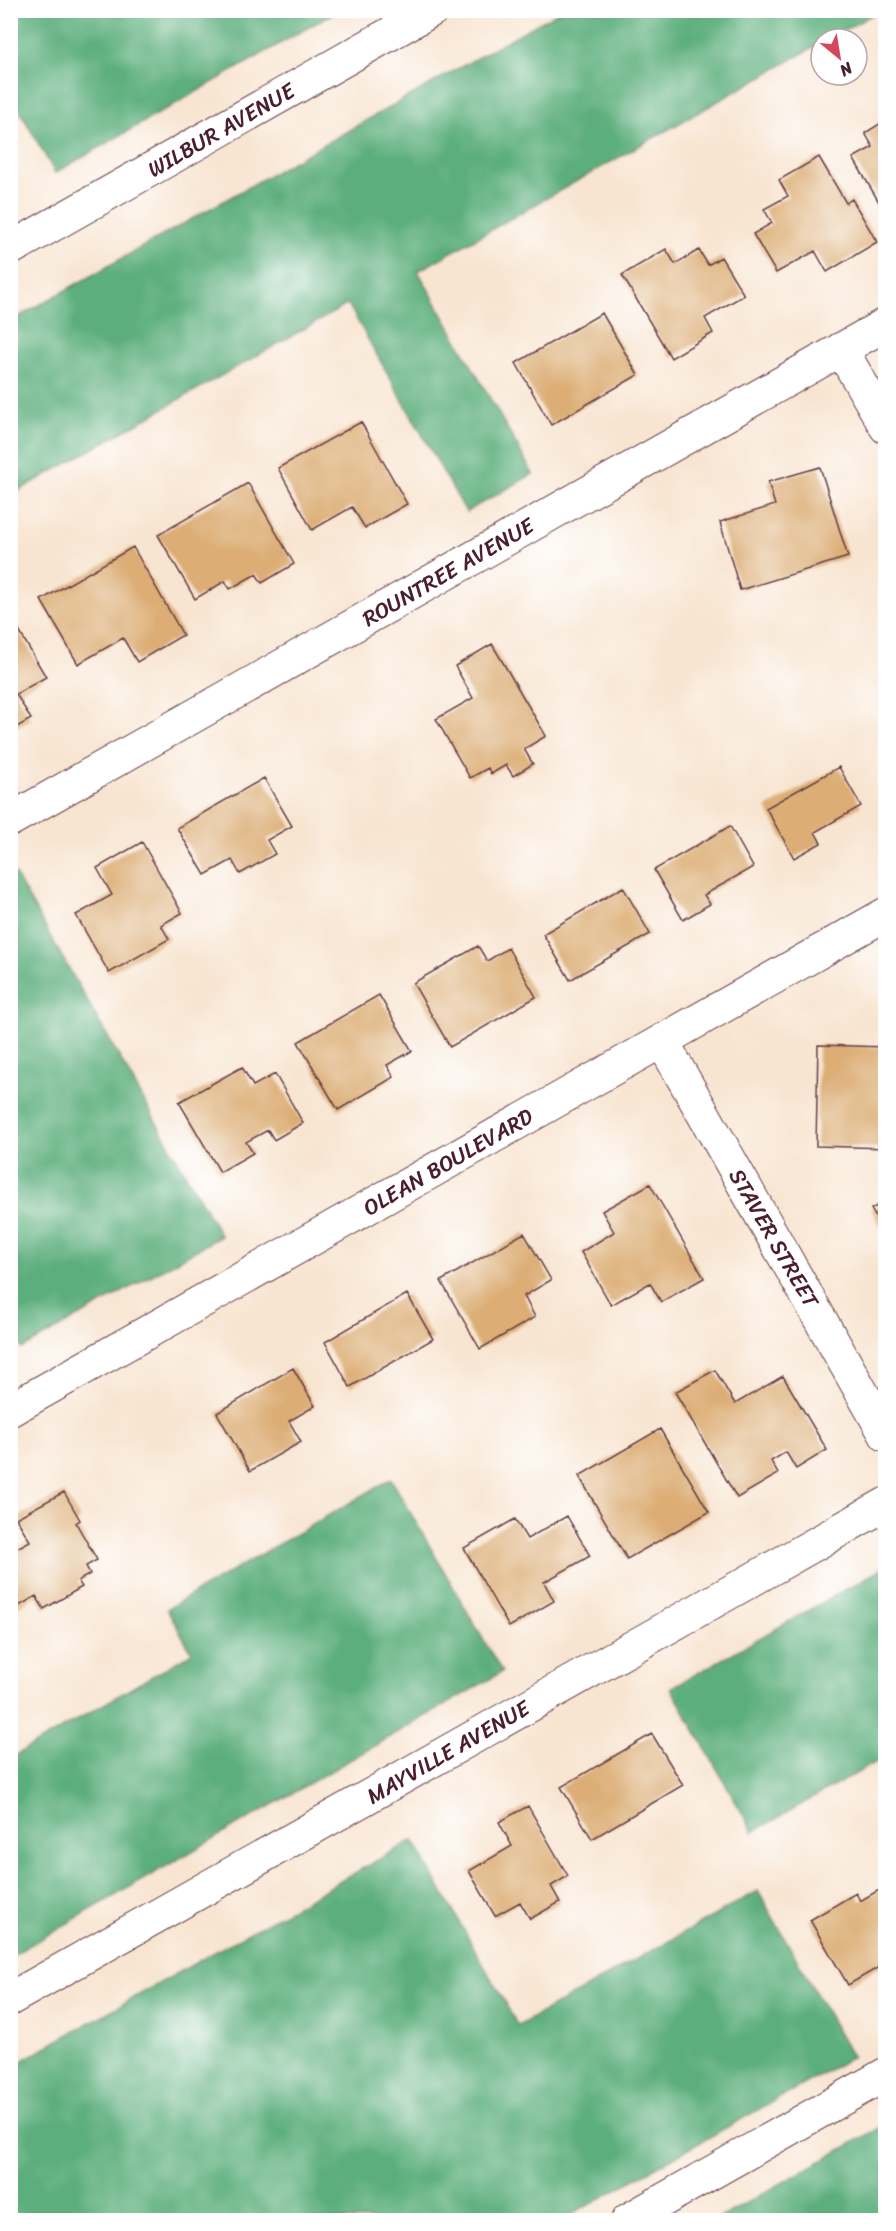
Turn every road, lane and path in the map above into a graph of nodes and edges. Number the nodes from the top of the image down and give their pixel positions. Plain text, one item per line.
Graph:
1 (432, 10) edge
2 (10, 249) edge
3 (885, 324) edge
4 (841, 349) junction
5 (885, 427) edge
6 (10, 820) edge
7 (885, 914) edge
8 (662, 1041) junction
9 (10, 1410) edge
10 (885, 1435) edge
11 (885, 1504) edge
12 (10, 1999) edge
13 (885, 2074) edge
14 (627, 2220) edge

1 - 2 street, WILBUR AVENUE
3 - 4 street, ROUNTREE AVENUE
4 - 5 street
4 - 6 street, ROUNTREE AVENUE
7 - 8 street, OLEAN BOULEVARD
8 - 9 street, OLEAN BOULEVARD
8 - 10 street, STAVER STREET
11 - 12 street, MAYVILLE AVENUE
13 - 14 street

